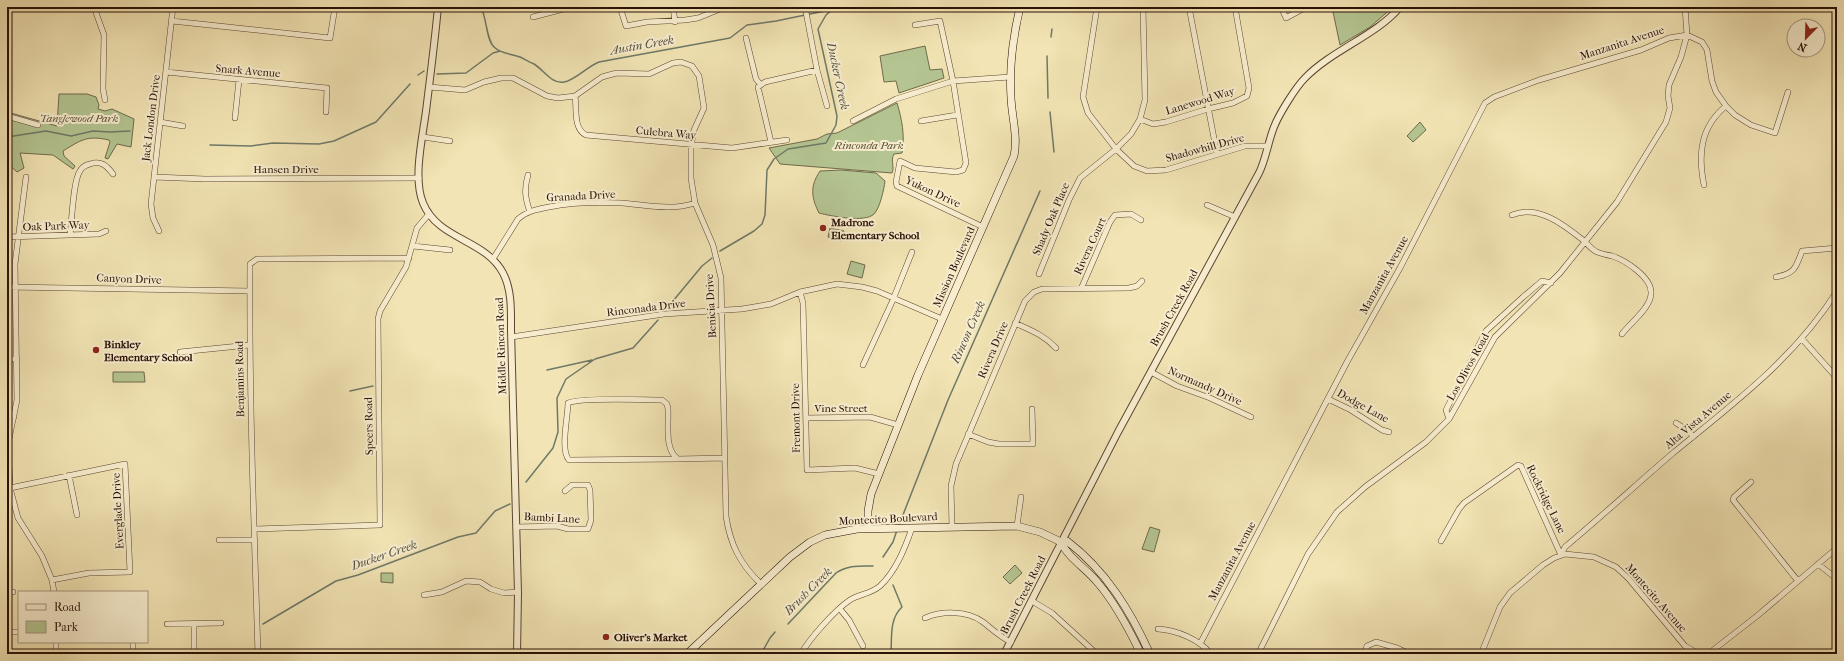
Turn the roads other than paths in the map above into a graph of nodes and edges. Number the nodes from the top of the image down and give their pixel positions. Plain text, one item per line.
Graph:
1 (94, 7) edge
2 (173, 7) edge
3 (335, 7) edge
4 (438, 7) edge
5 (571, 7) edge
6 (620, 7) edge
7 (673, 7) edge
8 (725, 7) edge
9 (1020, 7) edge
10 (1097, 7) edge
11 (1143, 7) edge
12 (1189, 7) edge
13 (1235, 7) edge
14 (1281, 7) edge
15 (1306, 7) edge
16 (1400, 7) edge
17 (1685, 7) edge
18 (563, 8) edge
19 (806, 12) edge
20 (533, 17) dead end
21 (172, 21) junction
22 (675, 22) junction
23 (915, 25) dead end
24 (1687, 35) junction
25 (746, 38) dead end
26 (817, 70) junction
27 (166, 72) junction
28 (1010, 77) junction
29 (239, 80) junction
30 (953, 81) junction
31 (760, 84) junction
32 (429, 87) junction
33 (1788, 92) dead end
34 (574, 96) junction
35 (105, 100) dead end
36 (827, 106) dead end
37 (1726, 106) junction
38 (1208, 109) junction
39 (326, 112) dead end
40 (958, 115) junction
41 (7, 116) edge
42 (234, 118) dead end
43 (1140, 119) junction
44 (853, 121) dead end
45 (921, 121) dead end
46 (160, 122) junction
47 (38, 125) dead end
48 (183, 126) dead end
49 (423, 137) junction
50 (788, 140) dead end
51 (450, 141) dead end
52 (771, 142) junction
53 (691, 146) junction
54 (1268, 146) junction
55 (1116, 149) junction
56 (1218, 154) junction
57 (113, 174) dead end
58 (528, 175) dead end
59 (26, 177) dead end
60 (154, 178) junction
61 (419, 178) junction
62 (1704, 186) dead end
63 (695, 203) junction
64 (1207, 204) dead end
65 (530, 212) junction
66 (429, 214) junction
67 (1512, 215) dead end
68 (1235, 217) junction
69 (1141, 220) dead end
70 (984, 227) junction
71 (106, 231) dead end
72 (159, 231) dead end
73 (70, 235) junction
74 (7, 236) edge
75 (19, 237) junction
76 (1585, 241) junction
77 (413, 246) junction
78 (1837, 248) edge
79 (450, 250) dead end
80 (912, 252) dead end
81 (409, 258) junction
82 (493, 259) junction
83 (1039, 274) dead end
84 (1776, 277) dead end
85 (1142, 281) dead end
86 (1551, 283) junction
87 (7, 287) edge
88 (16, 287) junction
89 (1081, 289) junction
90 (250, 291) junction
91 (1837, 291) edge
92 (800, 292) junction
93 (893, 297) junction
94 (722, 311) junction
95 (942, 319) junction
96 (1015, 323) junction
97 (1622, 334) dead end
98 (511, 337) junction
99 (1802, 339) junction
100 (249, 345) junction
101 (1056, 348) dead end
102 (180, 352) dead end
103 (7, 359) edge
104 (17, 359) junction
105 (863, 365) dead end
106 (1151, 372) junction
107 (1837, 378) edge
108 (1328, 399) junction
109 (1032, 410) dead end
110 (7, 416) edge
111 (14, 417) junction
112 (1251, 417) dead end
113 (806, 418) junction
114 (1449, 419) junction
115 (1676, 423) dead end
116 (898, 425) junction
117 (1389, 432) dead end
118 (968, 434) junction
119 (1693, 437) junction
120 (724, 458) junction
121 (678, 459) junction
122 (70, 474) junction
123 (879, 474) junction
124 (1751, 482) dead end
125 (10, 488) junction
126 (565, 491) dead end
127 (1021, 497) dead end
128 (77, 515) dead end
129 (1017, 526) junction
130 (516, 527) junction
131 (952, 527) junction
132 (912, 528) junction
133 (255, 529) junction
134 (868, 529) junction
135 (219, 540) dead end
136 (255, 540) junction
137 (1441, 541) dead end
138 (1061, 542) junction
139 (1837, 548) edge
140 (1561, 555) junction
141 (1818, 564) junction
142 (1837, 579) edge
143 (52, 580) junction
144 (1798, 581) junction
145 (761, 584) junction
146 (54, 591) edge
147 (7, 592) edge
148 (14, 592) dead end
149 (518, 592) junction
150 (424, 595) dead end
151 (1032, 601) junction
152 (840, 609) junction
153 (925, 618) dead end
154 (221, 623) dead end
155 (167, 624) dead end
156 (194, 624) junction
157 (1158, 629) dead end
158 (7, 632) edge
159 (18, 632) edge
160 (1011, 642) junction
161 (56, 643) edge
162 (133, 643) edge
163 (1200, 644) junction
164 (863, 646) dead end
165 (56, 654) edge
166 (133, 654) edge
167 (194, 654) edge
168 (258, 654) edge
169 (517, 654) edge
170 (687, 654) edge
171 (801, 654) edge
172 (1004, 654) edge
173 (1097, 654) edge
174 (1141, 654) edge
175 (1150, 654) edge
176 (1211, 654) edge
177 (1258, 654) edge
178 (1364, 654) edge
179 (1410, 654) edge
180 (1480, 654) edge
181 (1699, 654) edge
182 (1708, 654) edge

1 - 35 street
2 - 21 street, Jack London Drive
3 - 21 street
4 - 32 street, Middle Rincon Road
5 - 18 street
6 - 22 street
7 - 22 street
8 - 22 street
9 - 28 main road, Mission Boulevard
10 - 55 street, Shadowhill Drive
11 - 43 street, Shady Oak Place
12 - 38 street
13 - 38 street, Lanewood Way
14 - 15 street
16 - 54 street, Brush Creek Road
17 - 24 street, Los Olivos Road
18 - 20 street
19 - 26 street
21 - 27 street, Jack London Drive
23 - 30 street
24 - 37 street
24 - 76 street, Los Olivos Road
24 - 108 street, Manzanita Avenue
25 - 31 street
26 - 31 street
26 - 36 street
27 - 29 street, Snark Avenue
27 - 46 street, Jack London Drive
28 - 30 street
28 - 70 main road, Mission Boulevard
29 - 39 street, Snark Avenue
29 - 42 street
30 - 40 street
30 - 44 street
31 - 52 street
32 - 34 street
32 - 49 street, Middle Rincon Road
33 - 37 street
34 - 53 street, Culebra Way
34 - 53 street, Benicia Drive
37 - 62 street
38 - 43 street, Lanewood Way
38 - 56 street
40 - 45 street
40 - 70 street, Yukon Drive
41 - 47 street
43 - 55 street, Shady Oak Place
46 - 48 street
46 - 60 street, Jack London Drive
49 - 51 street
49 - 61 street, Middle Rincon Road
50 - 52 street, Culebra Way
52 - 53 street, Culebra Way
53 - 63 street, Benicia Drive
54 - 56 street, Shadowhill Drive
54 - 68 street, Brush Creek Road
55 - 56 street, Shadowhill Drive
55 - 83 street, Shady Oak Place
57 - 73 street
58 - 65 street
59 - 75 street
60 - 61 street, Hansen Drive
60 - 72 street, Jack London Drive
61 - 66 street, Middle Rincon Road
63 - 65 street, Granada Drive
63 - 94 street, Benicia Drive
64 - 68 street
65 - 82 street, Granada Drive
66 - 77 street, Speers Road
66 - 82 street, Middle Rincon Road
67 - 76 street
68 - 106 street, Brush Creek Road
69 - 89 street, Rivera Court
70 - 95 main road, Mission Boulevard
71 - 73 street, Oak Park Way
73 - 75 street, Oak Park Way
74 - 75 street, Oak Park Way
75 - 88 street
76 - 86 street, Los Olivos Road
76 - 97 street
77 - 79 street
77 - 81 street, Speers Road
78 - 84 street
80 - 93 street
81 - 90 street, Benjamins Road
81 - 133 street, Speers Road
82 - 98 street, Middle Rincon Road
85 - 89 street, Rivera Drive
86 - 114 street, Los Olivos Road
86 - 114 street
87 - 88 street, Canyon Drive
88 - 90 street, Canyon Drive
88 - 104 street
89 - 96 street, Rivera Drive
90 - 100 street, Benjamins Road
91 - 99 street, Alta Vista Avenue
92 - 93 street, Rinconada Drive
92 - 94 street, Rinconada Drive
92 - 113 street, Fremont Drive
93 - 95 street, Rinconada Drive
93 - 105 street
94 - 98 street, Rinconada Drive
94 - 120 street, Benicia Drive
95 - 116 main road, Mission Boulevard
96 - 101 street
96 - 118 street, Rivera Drive
98 - 130 street, Middle Rincon Road
99 - 107 street
99 - 119 street, Alta Vista Avenue
100 - 102 street
100 - 133 street, Benjamins Road
103 - 104 street
104 - 111 street
106 - 112 street, Normandy Drive
106 - 138 street, Brush Creek Road
108 - 117 street, Dodge Lane
108 - 163 street, Manzanita Avenue
109 - 118 street
110 - 111 street
111 - 125 street
113 - 116 street, Vine Street
113 - 123 street, Fremont Drive
114 - 177 street, Los Olivos Road
115 - 119 street
116 - 123 main road, Mission Boulevard
118 - 131 street, Rivera Drive
119 - 140 street, Alta Vista Avenue
120 - 121 street
120 - 145 street, Benicia Drive
121 - 121 street
122 - 125 street, Everglade Drive
122 - 128 street
122 - 143 street, Everglade Drive
123 - 134 main road, Mission Boulevard
124 - 144 street
125 - 143 street
126 - 130 street, Bambi Lane
127 - 129 street
129 - 131 main road, Montecito Boulevard
129 - 138 main road, Montecito Boulevard
130 - 149 street, Middle Rincon Road
131 - 132 main road, Montecito Boulevard
132 - 134 main road, Montecito Boulevard
132 - 152 street
133 - 136 street, Benjamins Road
134 - 145 main road, Montecito Boulevard
135 - 136 street
136 - 168 street, Benjamins Road
137 - 140 street, Rockridge Lane
138 - 151 street, Brush Creek Road
138 - 174 main road
138 - 175 main road, Montecito Boulevard
139 - 141 street
140 - 180 street
140 - 181 street, Montecito Avenue
141 - 142 street
141 - 144 street
143 - 146 street
144 - 182 street
145 - 170 main road, Montecito Boulevard
147 - 148 street
149 - 150 street
149 - 169 street, Middle Rincon Road
151 - 160 street, Brush Creek Road
151 - 173 street
152 - 164 street
152 - 171 street
153 - 160 street
154 - 156 street
155 - 156 street
156 - 167 street
157 - 163 street
158 - 159 street
160 - 172 street, Brush Creek Road
161 - 165 street
162 - 166 street
163 - 176 street
178 - 179 street

